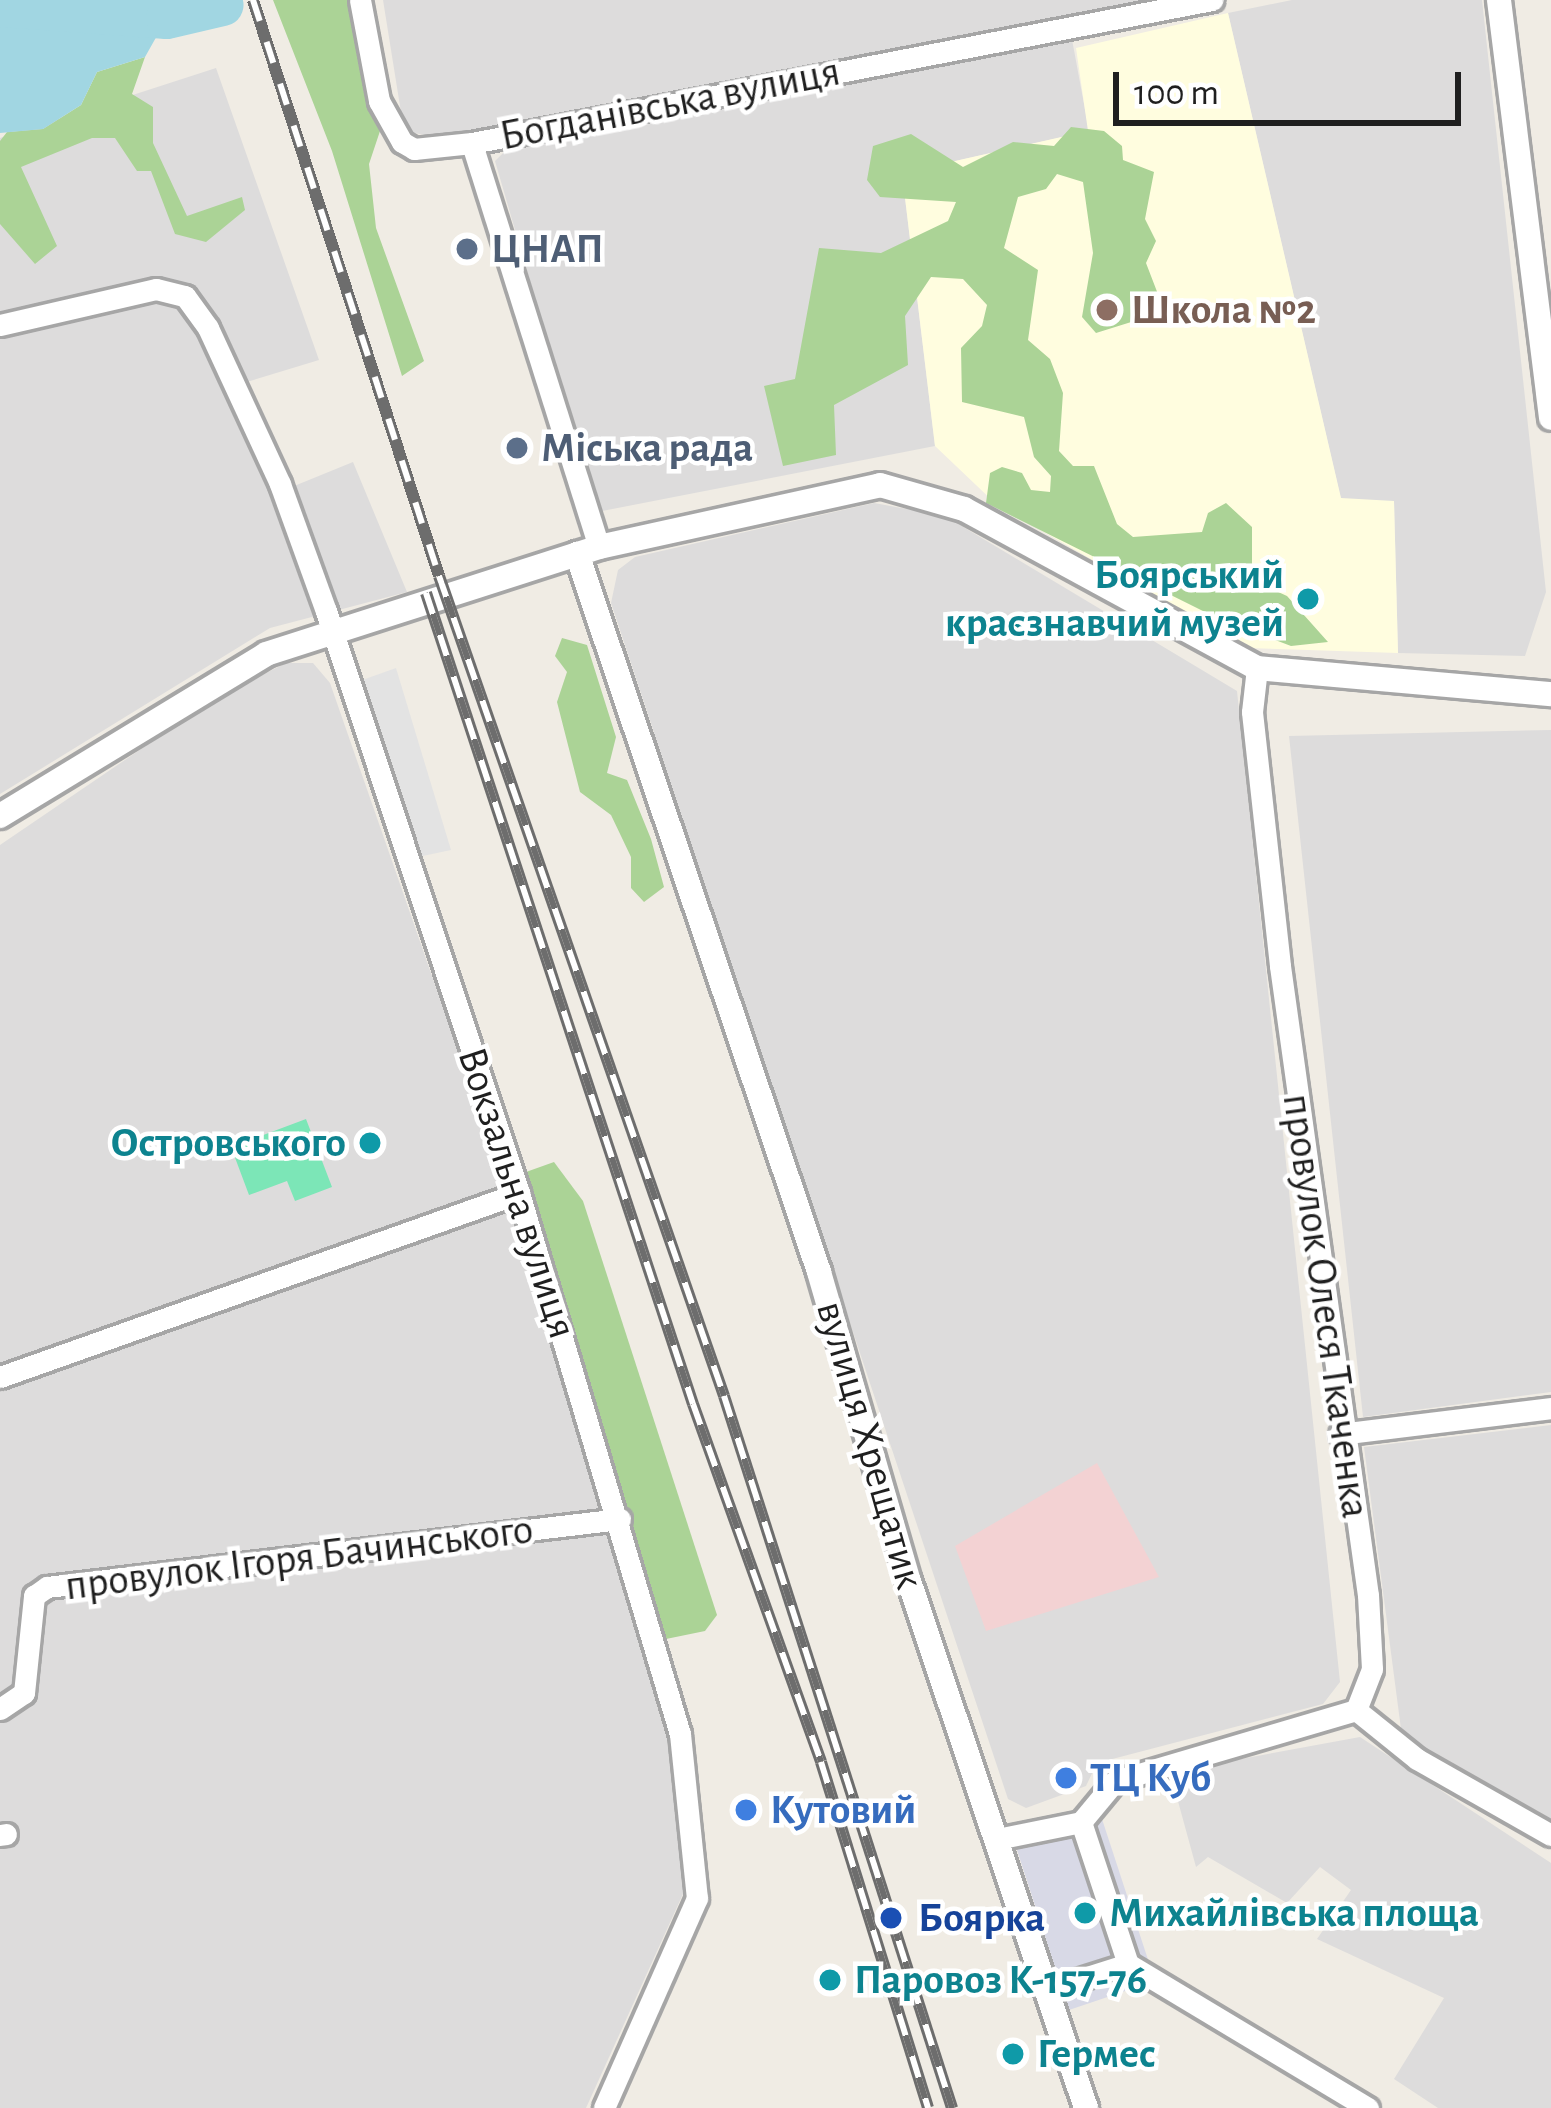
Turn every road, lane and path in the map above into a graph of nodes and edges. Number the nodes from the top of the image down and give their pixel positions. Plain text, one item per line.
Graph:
1 (360, 0) edge
2 (1213, 0) edge
3 (1499, 0) edge
4 (472, 143) junction
5 (0, 325) edge
6 (1551, 418) edge
7 (588, 550) junction
8 (332, 632) junction
9 (1257, 668) junction
10 (1551, 694) edge
11 (0, 816) edge
12 (519, 1193) junction
13 (0, 1377) edge
14 (1551, 1408) edge
15 (1340, 1434) junction
16 (620, 1519) junction
17 (0, 1709) edge
18 (1356, 1710) junction
19 (1081, 1822) junction
20 (1551, 1835) edge
21 (997, 1839) junction
22 (1128, 1964) junction
23 (1046, 1990) junction
24 (604, 2108) edge
25 (1086, 2108) edge
26 (1368, 2108) edge

1 - 4 street
2 - 4 street, Богданівська вулиця
3 - 6 street
4 - 7 street, Богданівська вулиця
5 - 8 street, Вокзальна вулиця
7 - 8 street
7 - 9 street
7 - 21 street, вулиця Хрещатик
8 - 11 street
8 - 12 street, Вокзальна вулиця
9 - 10 street
9 - 15 street, провулок Олеся Ткаченка
12 - 13 street
12 - 16 street, Вокзальна вулиця
14 - 15 street
15 - 18 street, провулок Олеся Ткаченка
16 - 17 street, провулок Ігоря Бачинського
16 - 24 street, Вокзальна вулиця
18 - 19 street
18 - 20 street
19 - 21 street
19 - 22 street
21 - 23 street, вулиця Хрещатик
22 - 23 street
22 - 26 street
23 - 25 street, вулиця Хрещатик

